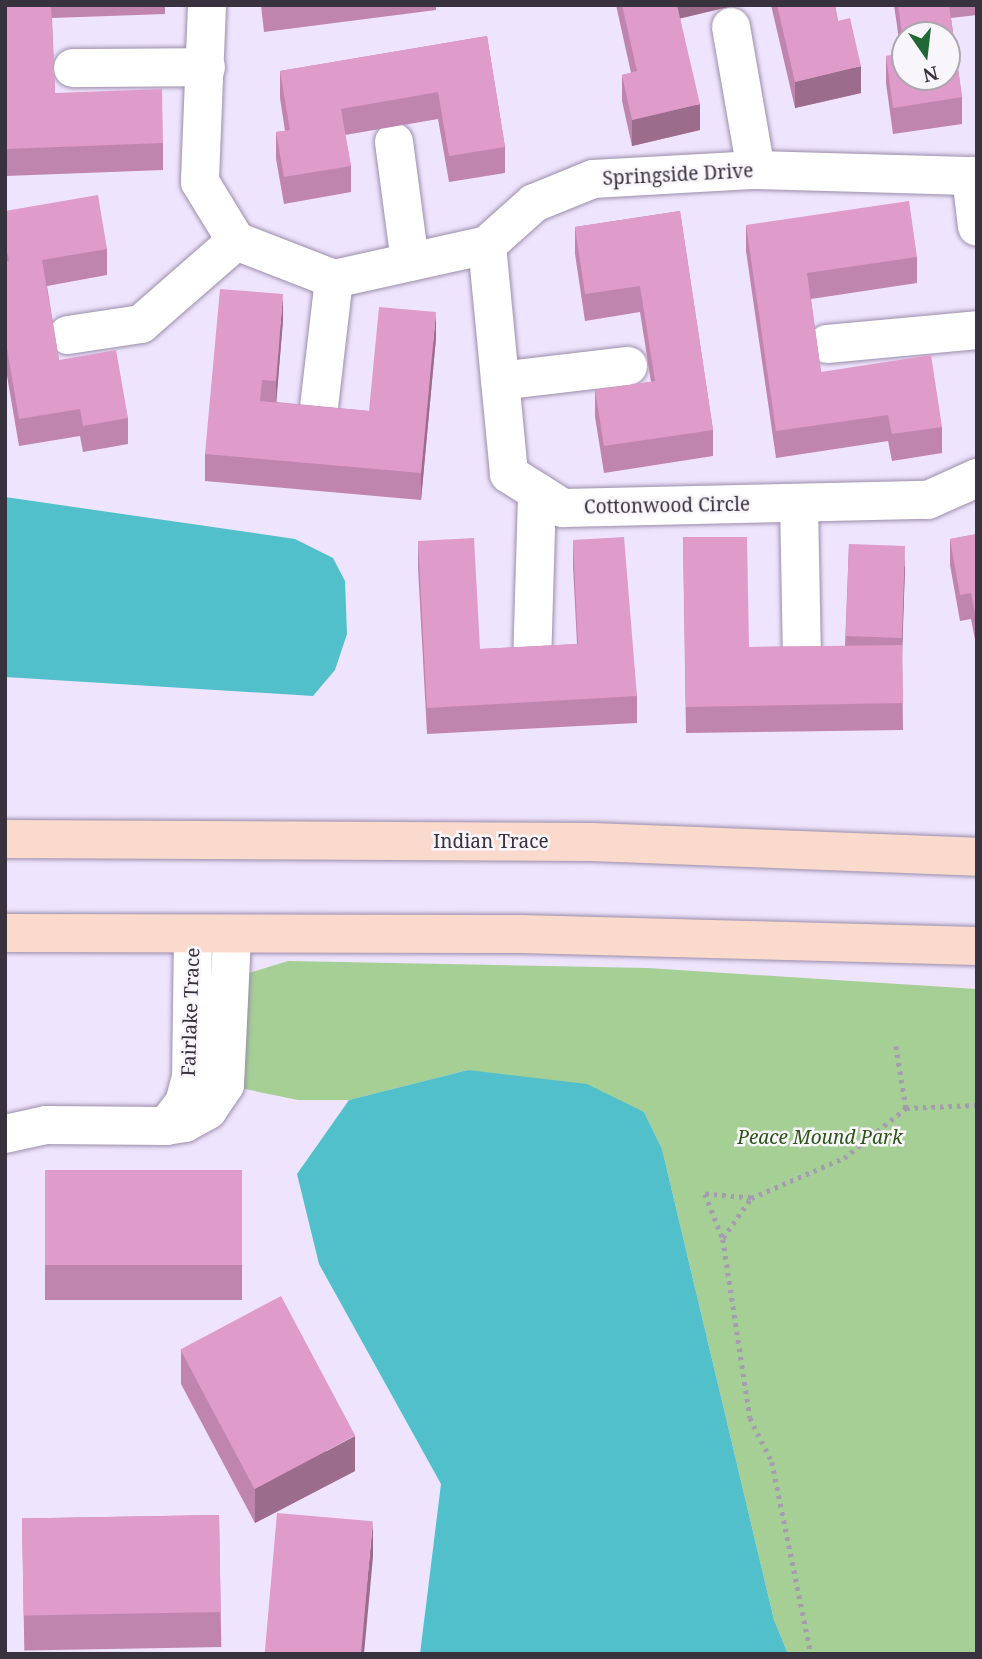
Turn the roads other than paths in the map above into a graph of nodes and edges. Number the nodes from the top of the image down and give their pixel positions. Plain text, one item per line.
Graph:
1 (207, 5) edge
2 (731, 27) dead end
3 (206, 67) junction
4 (73, 68) dead end
5 (394, 142) dead end
6 (755, 170) junction
7 (974, 176) edge
8 (977, 227) edge
9 (236, 241) junction
10 (487, 245) junction
11 (410, 262) junction
12 (334, 279) junction
13 (977, 330) edge
14 (68, 335) dead end
15 (827, 344) dead end
16 (628, 366) dead end
17 (500, 381) junction
18 (317, 424) edge
19 (977, 478) edge
20 (537, 492) junction
21 (799, 503) junction
22 (532, 664) edge
23 (802, 664) edge
24 (5, 839) edge
25 (977, 857) edge
26 (5, 933) edge
27 (193, 934) junction
28 (232, 935) junction
29 (977, 946) edge
30 (166, 1126) junction
31 (5, 1134) edge

1 - 3 street
2 - 6 street
3 - 4 street
3 - 9 street
5 - 11 street
6 - 7 street, Springside Drive
6 - 10 street, Springside Drive
7 - 8 street
9 - 12 street
9 - 14 street
10 - 11 street, Springside Drive
10 - 17 street, Cottonwood Circle
11 - 12 street, Springside Drive
12 - 18 street
13 - 15 street
16 - 17 street
17 - 20 street, Cottonwood Circle
19 - 21 street, Cottonwood Circle
20 - 21 street, Cottonwood Circle
20 - 22 street
21 - 23 street
24 - 25 main road, Indian Trace
26 - 27 main road
27 - 28 main road
27 - 30 street, Fairlake Trace
28 - 29 main road
28 - 30 street, Fairlake Trace
30 - 31 street, Fairlake Trace

